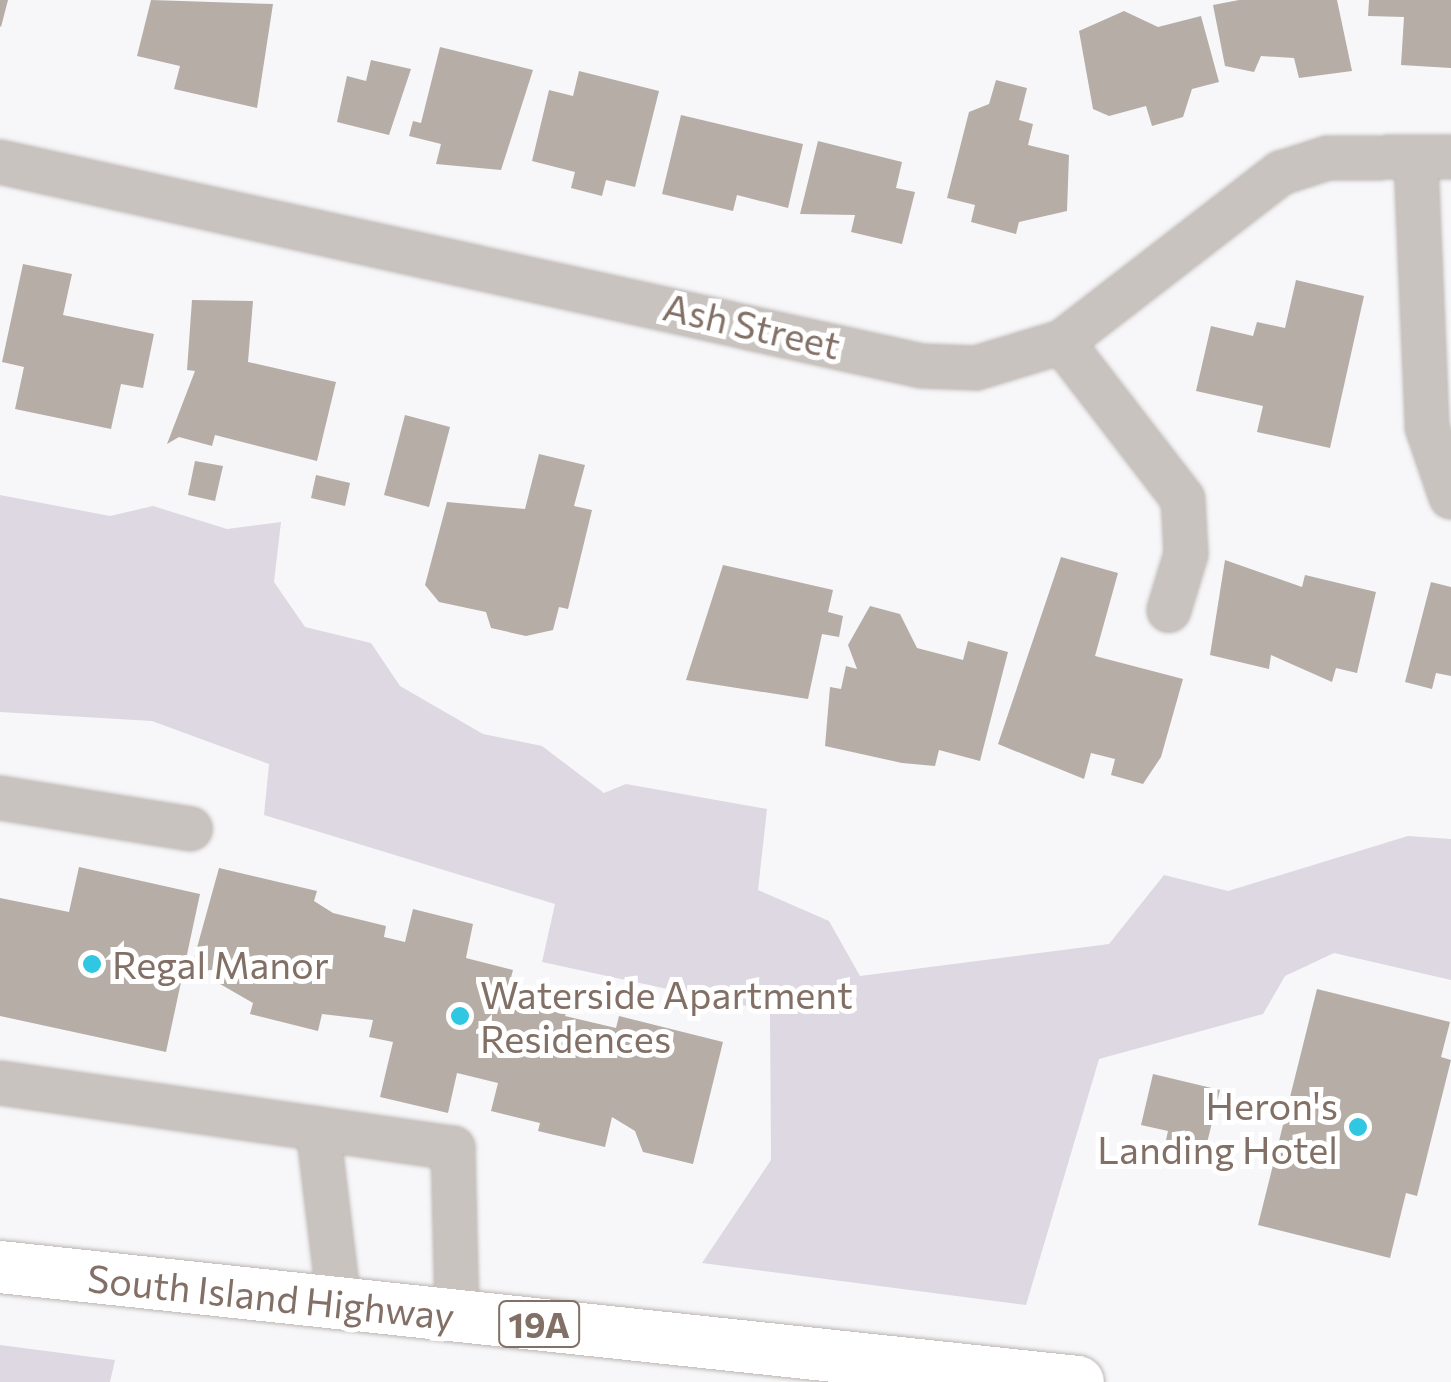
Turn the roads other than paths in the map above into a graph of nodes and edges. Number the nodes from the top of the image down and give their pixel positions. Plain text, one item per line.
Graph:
1 (1434, 158) edge
2 (0, 162) edge
3 (1062, 342) junction
4 (1451, 497) edge
5 (1169, 610) dead end
6 (0, 798) edge
7 (191, 829) dead end
8 (0, 1083) edge
9 (318, 1128) junction
10 (0, 1267) edge
11 (339, 1303) junction
12 (457, 1315) junction
13 (1078, 1382) edge

1 - 3 street, Ash Street
1 - 4 street
2 - 3 street, Ash Street
3 - 5 street
6 - 7 street
8 - 9 street
9 - 11 street
9 - 12 street
10 - 11 main road, South Island Highway / 19A
11 - 12 main road, South Island Highway / 19A
12 - 13 main road, South Island Highway / 19A

